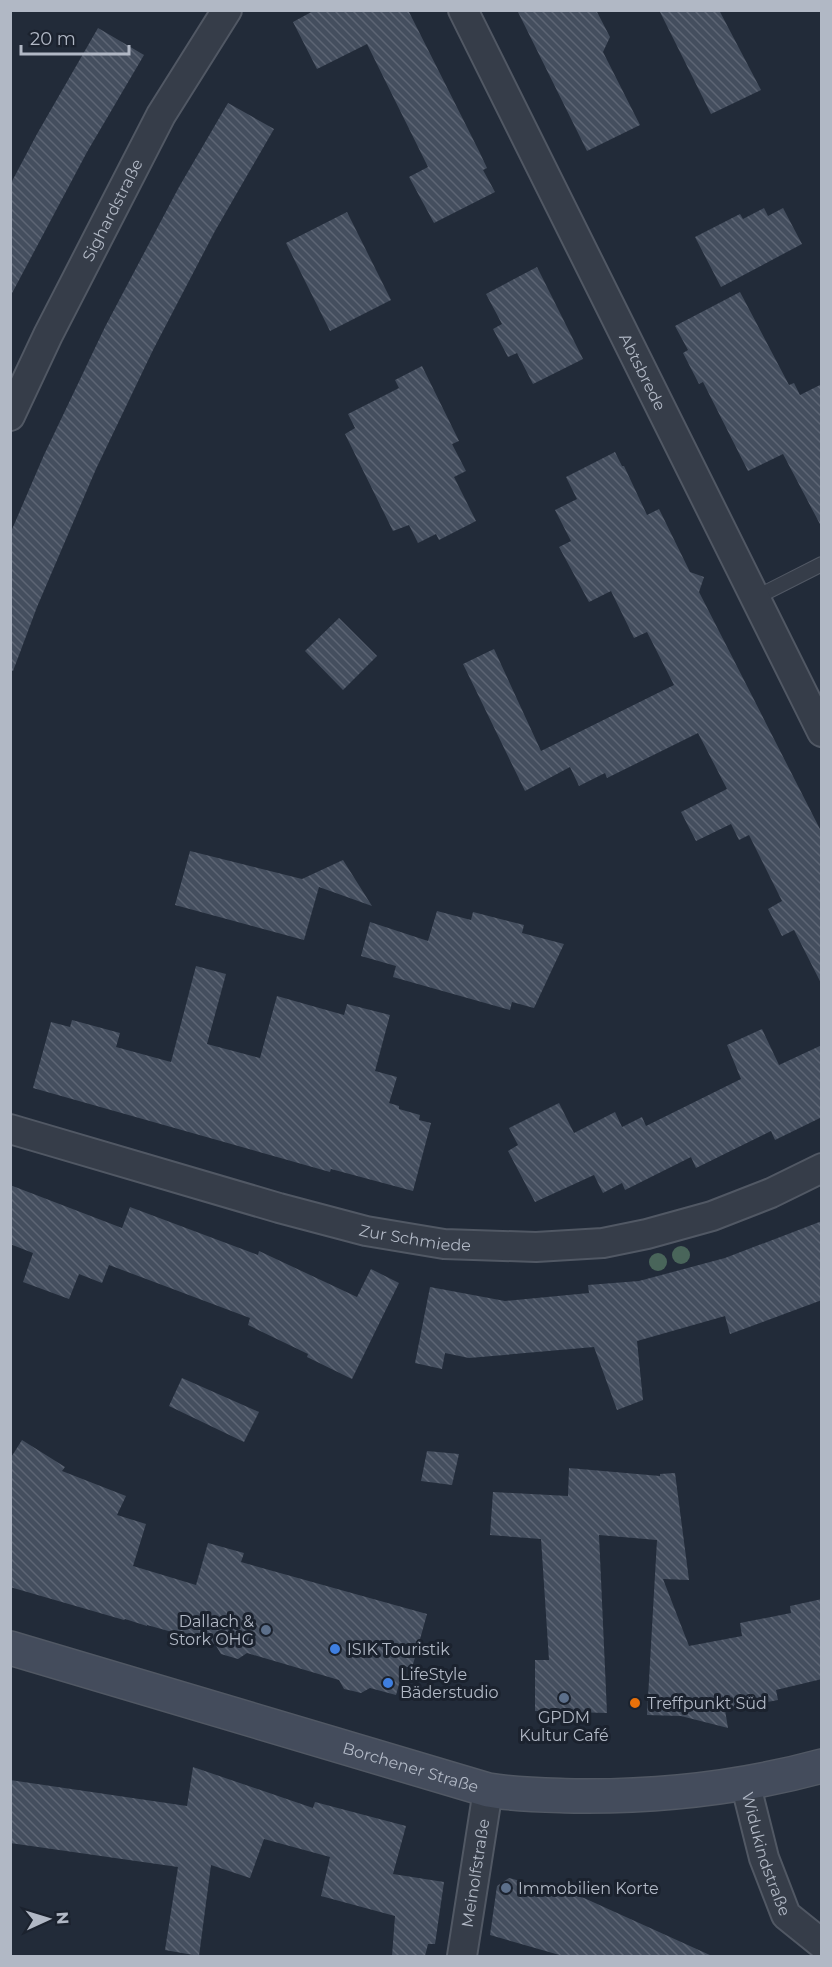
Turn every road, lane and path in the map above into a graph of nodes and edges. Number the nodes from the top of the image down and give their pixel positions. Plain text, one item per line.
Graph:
1 (227, 10) edge
2 (463, 10) edge
3 (10, 416) edge
4 (822, 564) edge
5 (755, 598) junction
6 (822, 732) edge
7 (10, 1129) edge
8 (822, 1168) edge
9 (10, 1648) edge
10 (822, 1766) edge
11 (745, 1782) junction
12 (488, 1790) junction
13 (822, 1944) edge
14 (462, 1956) edge

1 - 3 street, Sighardstraße
2 - 5 street, Abtsbrede
4 - 5 lane
5 - 6 street, Abtsbrede
7 - 8 street, Zur Schmiede
9 - 12 main road, Borchener Straße
10 - 11 main road, Borchener Straße
11 - 12 main road, Borchener Straße
11 - 13 street, Widukindstraße
12 - 14 street, Meinolfstraße

